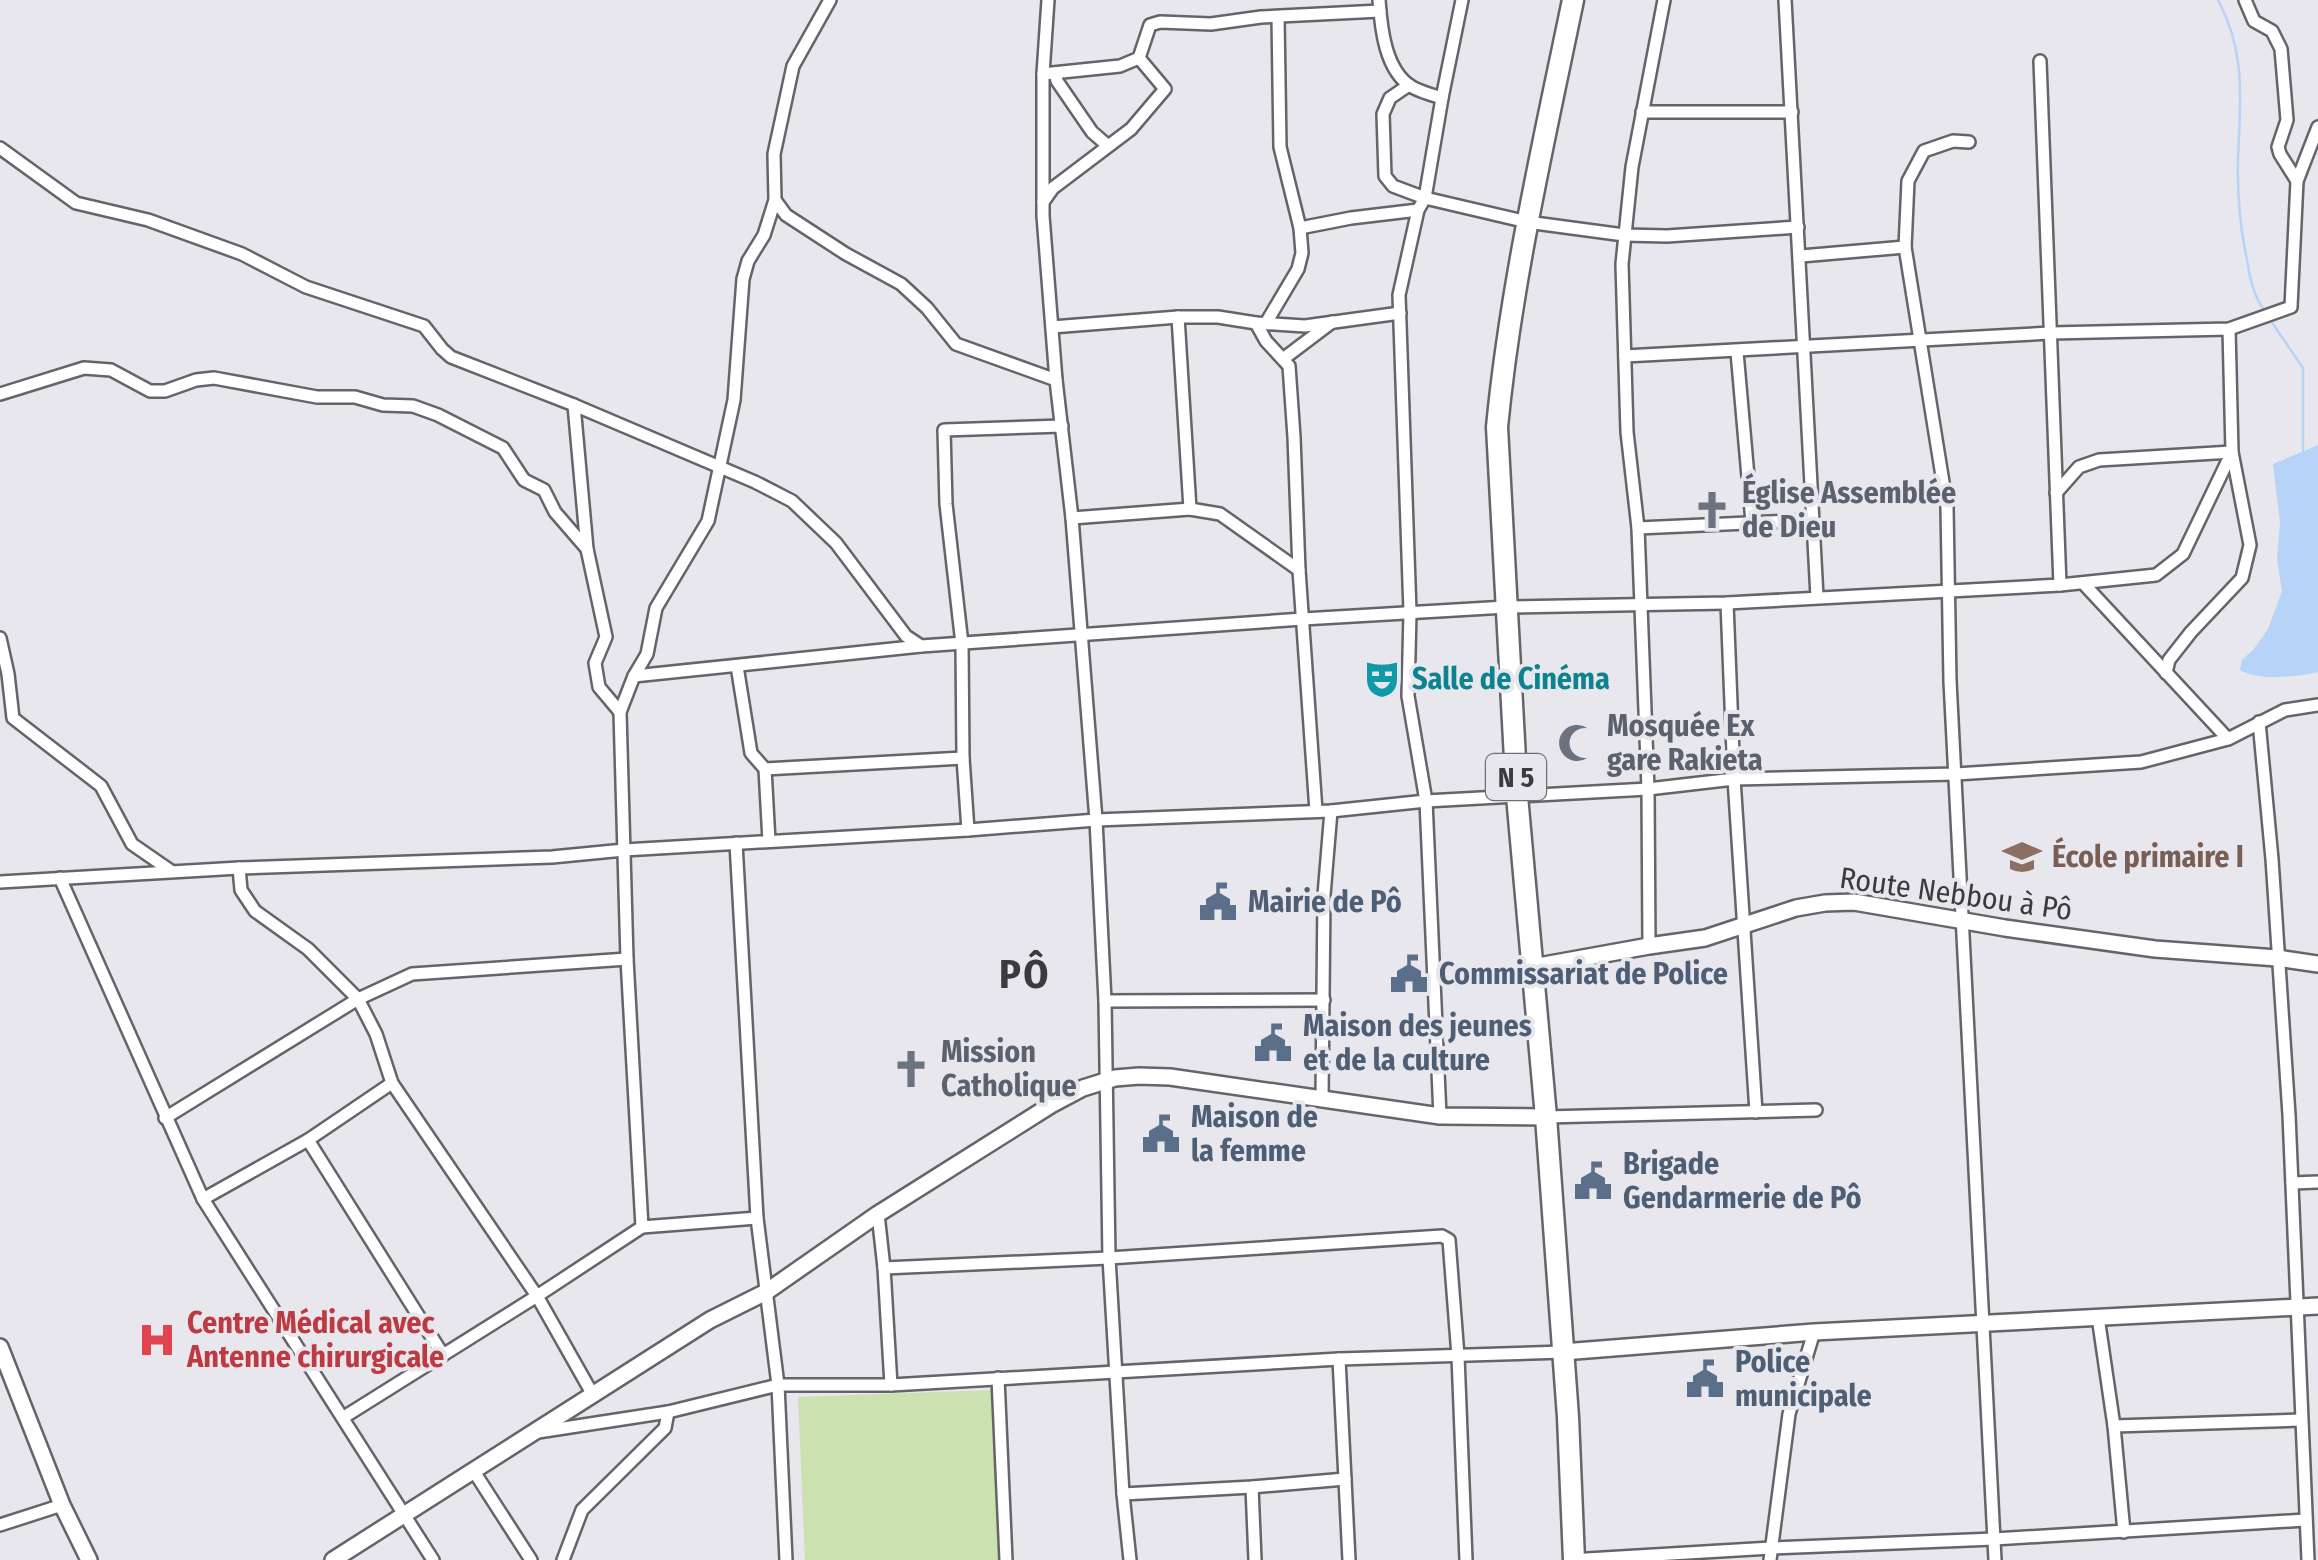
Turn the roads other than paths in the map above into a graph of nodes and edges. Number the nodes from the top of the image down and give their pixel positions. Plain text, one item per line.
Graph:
1 (830, 0) edge
2 (1048, 0) edge
3 (1261, 0) edge
4 (1462, 0) edge
5 (1573, 0) edge
6 (1664, 0) edge
7 (1785, 0) edge
8 (2245, 0) edge
9 (1380, 6) edge
10 (1278, 17) junction
11 (1260, 18) junction
12 (1140, 58) junction
13 (2040, 61) dead end
14 (1049, 73) junction
15 (1408, 85) junction
16 (1442, 98) junction
17 (1642, 112) junction
18 (1792, 112) junction
19 (2318, 128) edge
20 (1969, 142) dead end
21 (1108, 145) junction
22 (0, 148) edge
23 (2297, 181) junction
24 (1425, 198) junction
25 (775, 200) junction
26 (1043, 202) junction
27 (1418, 210) junction
28 (1527, 222) junction
29 (1798, 227) junction
30 (1300, 228) junction
31 (1624, 234) junction
32 (1906, 247) junction
33 (1800, 256) junction
34 (1400, 313) junction
35 (1178, 317) junction
36 (1333, 321) junction
37 (1261, 323) junction
38 (1052, 327) junction
39 (2229, 330) junction
40 (2051, 332) junction
41 (1919, 341) junction
42 (1804, 348) junction
43 (1737, 352) junction
44 (1625, 356) junction
45 (1283, 358) junction
46 (1056, 380) junction
47 (0, 394) edge
48 (574, 405) junction
49 (1062, 426) junction
50 (2232, 452) junction
51 (720, 469) junction
52 (2056, 492) junction
53 (1190, 510) junction
54 (1072, 518) junction
55 (1813, 520) junction
56 (1752, 522) junction
57 (1638, 528) junction
58 (587, 549) junction
59 (1299, 570) junction
60 (2083, 583) junction
61 (2060, 585) junction
62 (1947, 592) junction
63 (1817, 597) junction
64 (1728, 603) junction
65 (1639, 606) junction
66 (1506, 607) junction
67 (1410, 612) junction
68 (1303, 618) junction
69 (1081, 635) junction
70 (0, 638) edge
71 (962, 644) junction
72 (921, 646) junction
73 (738, 666) junction
74 (2166, 673) junction
75 (634, 676) junction
76 (2318, 706) edge
77 (620, 712) junction
78 (2259, 722) junction
79 (2228, 738) junction
80 (964, 758) junction
81 (766, 769) junction
82 (1956, 774) junction
83 (1734, 779) junction
84 (1648, 789) junction
85 (1517, 796) junction
86 (1426, 801) junction
87 (1331, 810) junction
88 (1316, 811) junction
89 (1096, 820) junction
90 (968, 830) junction
91 (770, 840) junction
92 (736, 843) junction
93 (624, 850) junction
94 (239, 868) junction
95 (172, 872) junction
96 (60, 878) junction
97 (0, 882) edge
98 (1962, 919) junction
99 (1743, 925) junction
100 (1650, 946) junction
101 (2277, 958) junction
102 (627, 959) junction
103 (2318, 964) edge
104 (1533, 966) junction
105 (358, 999) junction
106 (1324, 1000) junction
107 (1104, 1001) junction
108 (1106, 1081) junction
109 (392, 1083) junction
110 (1322, 1099) junction
111 (1816, 1110) dead end
112 (1756, 1112) junction
113 (1440, 1116) junction
114 (1546, 1117) junction
115 (166, 1118) junction
116 (308, 1140) junction
117 (2318, 1182) edge
118 (2292, 1183) junction
119 (203, 1198) junction
120 (878, 1214) junction
121 (758, 1218) junction
122 (642, 1227) junction
123 (1109, 1258) junction
124 (884, 1268) junction
125 (766, 1292) junction
126 (538, 1296) junction
127 (2298, 1306) junction
128 (2318, 1306) edge
129 (2098, 1318) junction
130 (1983, 1322) junction
131 (1814, 1332) junction
132 (0, 1347) edge
133 (1562, 1352) junction
134 (443, 1354) junction
135 (1458, 1356) junction
136 (1339, 1358) junction
137 (1115, 1371) junction
138 (998, 1378) junction
139 (778, 1385) junction
140 (890, 1385) junction
141 (594, 1394) junction
142 (668, 1412) junction
143 (344, 1417) junction
144 (2301, 1420) junction
145 (2114, 1426) junction
146 (538, 1432) junction
147 (473, 1470) junction
148 (1345, 1479) junction
149 (1252, 1487) junction
150 (1123, 1494) junction
151 (62, 1506) junction
152 (403, 1514) junction
153 (2305, 1520) junction
154 (0, 1525) edge
155 (2124, 1532) junction
156 (1994, 1539) junction
157 (1770, 1554) edge
158 (1466, 1555) edge
159 (89, 1560) edge
160 (332, 1560) edge
161 (433, 1560) edge
162 (532, 1560) edge
163 (563, 1560) edge
164 (786, 1560) edge
165 (1006, 1560) edge
166 (1130, 1560) edge
167 (1255, 1560) edge
168 (1349, 1560) edge
169 (1478, 1560) edge
170 (1572, 1560) edge
171 (1995, 1560) edge
172 (2308, 1560) edge

1 - 25 street
2 - 14 street
3 - 11 street
4 - 16 street
5 - 28 highway, N 5
6 - 17 street
7 - 18 street
8 - 23 street
9 - 10 street
9 - 15 street
10 - 11 street
10 - 30 street
11 - 12 street
12 - 14 street
12 - 21 street
13 - 40 street
14 - 21 street
14 - 26 street
15 - 16 street
15 - 24 street
16 - 24 street
17 - 18 street
17 - 31 street
18 - 29 street
19 - 23 street
20 - 32 street
21 - 26 street
22 - 48 street
23 - 39 street
24 - 27 street
24 - 28 street
25 - 46 street
25 - 51 street
26 - 38 street
27 - 30 street
27 - 34 street
28 - 31 street
28 - 66 highway, N 5
29 - 31 street
29 - 33 street
30 - 37 street
31 - 44 street
32 - 33 street
32 - 41 street
33 - 42 street
34 - 36 street
34 - 67 street
35 - 37 street
35 - 38 street
35 - 53 street
36 - 37 street
36 - 45 street
37 - 45 street
38 - 46 street
39 - 40 street
39 - 50 street
40 - 41 street
40 - 52 street
41 - 42 street
41 - 62 street
42 - 43 street
42 - 55 street
43 - 44 street
43 - 56 street
44 - 57 street
45 - 59 street
46 - 49 street
47 - 58 street
48 - 51 street
48 - 58 street
49 - 54 street
49 - 71 street
50 - 52 street
50 - 60 street
50 - 74 street
51 - 72 street
51 - 75 street
52 - 61 street
53 - 54 street
53 - 59 street
54 - 69 street
55 - 56 street
55 - 63 street
56 - 57 street
57 - 65 street
58 - 77 street
59 - 68 street
60 - 61 street
60 - 74 street
61 - 62 street
62 - 63 street
62 - 82 street
63 - 64 street
64 - 65 street
64 - 83 street
65 - 66 street
65 - 84 street
66 - 67 street
66 - 85 highway, N 5
67 - 68 street
67 - 86 street
68 - 69 street
68 - 88 street
69 - 71 street
69 - 89 street
70 - 95 street
71 - 72 street
71 - 80 street
72 - 73 street
73 - 75 street
73 - 81 street
74 - 79 street
75 - 77 street
76 - 78 street
77 - 93 street
78 - 79 street
78 - 101 street
79 - 82 street
80 - 81 street
80 - 90 street
81 - 91 street
82 - 83 street
82 - 98 street
83 - 84 street
83 - 99 street
84 - 85 street
84 - 100 street
85 - 86 street
85 - 104 highway, N 5
86 - 87 street
86 - 113 street
87 - 88 street
87 - 106 street
88 - 89 street
89 - 90 street
89 - 107 street
90 - 91 street
91 - 92 street
92 - 93 street
92 - 121 street
93 - 94 street
93 - 102 street
94 - 95 street
94 - 105 street
95 - 96 street
96 - 97 street
96 - 115 street
98 - 99 main road, Route Nebbou à Pô
98 - 101 main road, Route Nebbou à Pô
98 - 130 street
99 - 100 main road, Route Nebbou à Pô
99 - 112 street
100 - 104 main road, Route Nebbou à Pô
101 - 103 main road, Route Nebbou à Pô
101 - 118 street
102 - 105 street
102 - 122 street
104 - 114 highway, N 5
105 - 109 street
105 - 115 street
106 - 107 street
106 - 110 street
107 - 108 street
108 - 110 main road
108 - 120 main road
108 - 123 street
109 - 116 street
109 - 126 street
110 - 113 main road
111 - 112 street
112 - 114 street
113 - 114 main road
114 - 133 highway, N 5
115 - 119 street
116 - 119 street
116 - 134 street
117 - 118 street
118 - 127 street
119 - 143 street
120 - 124 street
120 - 125 main road
121 - 122 street
121 - 125 street
122 - 126 street
123 - 124 street
123 - 135 street
123 - 137 street
124 - 140 street
125 - 139 street
125 - 141 main road
126 - 134 street
126 - 141 street
127 - 128 main road
127 - 129 main road
127 - 144 street
129 - 130 main road
129 - 145 street
130 - 131 main road
130 - 156 street
131 - 133 main road
131 - 157 street
132 - 151 main road
133 - 135 street
133 - 170 highway, N 5
134 - 143 street
135 - 136 street
135 - 158 street
136 - 137 street
136 - 148 street
137 - 138 street
137 - 150 street
138 - 140 street
138 - 165 street
139 - 140 street
139 - 142 street
139 - 164 street
141 - 146 main road
142 - 146 street
142 - 163 street
143 - 152 street
144 - 145 street
144 - 153 street
145 - 155 street
146 - 147 main road
147 - 152 main road
147 - 162 street
148 - 149 street
148 - 168 street
149 - 150 street
149 - 167 street
150 - 166 street
151 - 154 street
151 - 159 main road
152 - 160 main road
152 - 161 street
153 - 155 street
153 - 172 street
155 - 156 street
156 - 157 street
156 - 171 street
157 - 170 street
158 - 169 street

